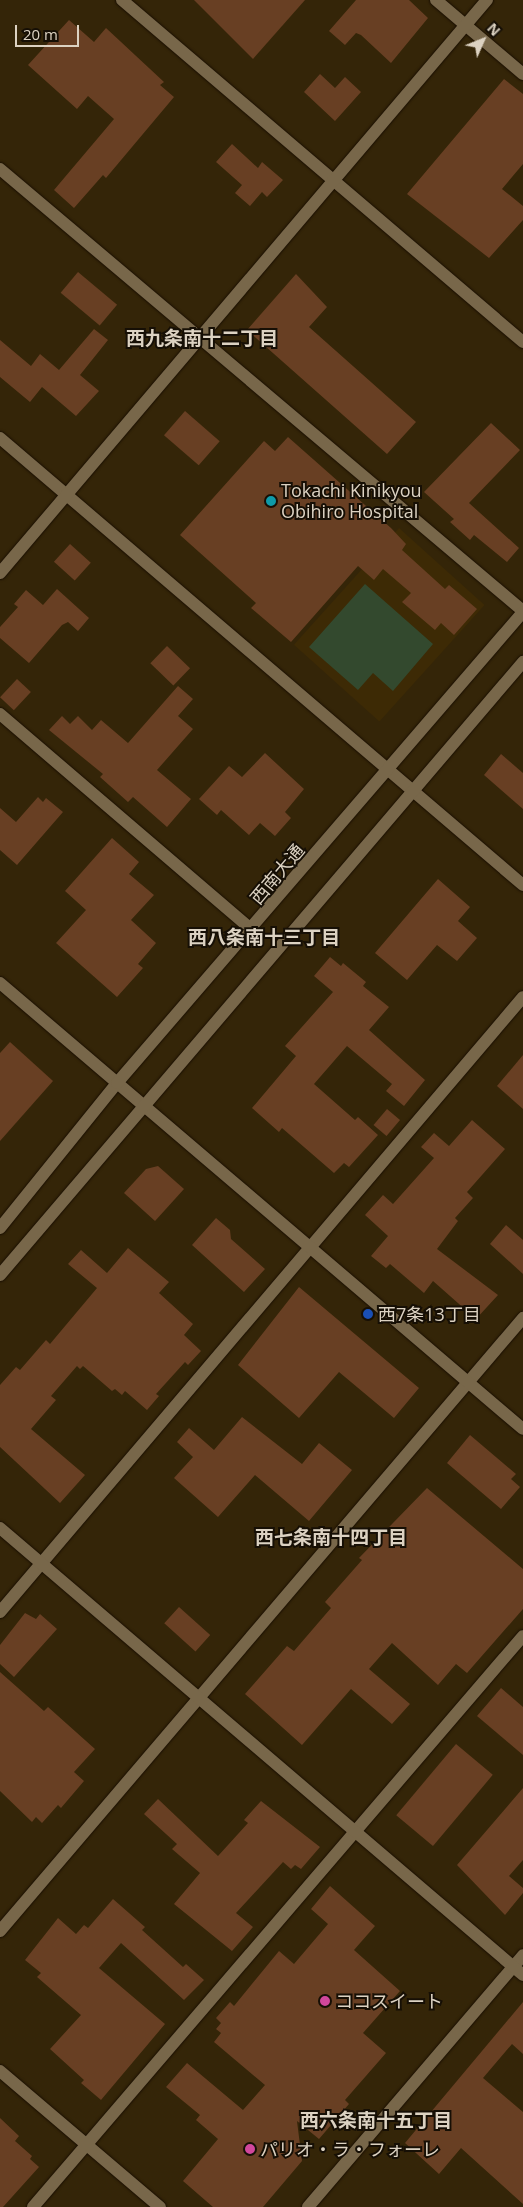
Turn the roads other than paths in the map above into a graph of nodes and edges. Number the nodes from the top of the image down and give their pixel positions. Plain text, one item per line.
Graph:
1 (122, 0) edge
2 (436, 0) edge
3 (487, 0) edge
4 (465, 25) junction
5 (523, 74) edge
6 (0, 169) edge
7 (333, 182) junction
8 (200, 336) junction
9 (523, 342) edge
10 (0, 438) edge
11 (67, 496) junction
12 (0, 573) edge
13 (523, 611) edge
14 (523, 662) edge
15 (0, 714) edge
16 (388, 770) junction
17 (414, 791) junction
18 (523, 885) edge
19 (252, 930) junction
20 (0, 983) edge
21 (523, 997) edge
22 (117, 1083) junction
23 (143, 1106) junction
24 (0, 1228) edge
25 (310, 1247) junction
26 (0, 1275) edge
27 (523, 1318) edge
28 (467, 1382) junction
29 (523, 1429) edge
30 (0, 1528) edge
31 (42, 1563) junction
32 (0, 1612) edge
33 (523, 1636) edge
34 (199, 1698) junction
35 (355, 1830) junction
36 (0, 1931) edge
37 (523, 1955) edge
38 (518, 1971) edge
39 (0, 2071) edge
40 (86, 2144) junction
41 (33, 2207) edge
42 (160, 2207) edge
43 (308, 2207) edge

1 - 7 street
2 - 4 street
3 - 4 street
4 - 5 street
4 - 7 street
6 - 8 street
7 - 8 street
7 - 9 street
8 - 11 street
8 - 13 street
10 - 11 street
11 - 12 street
11 - 16 street
13 - 16 street, 西南大通
14 - 17 street
15 - 19 street
16 - 17 street
16 - 19 street, 西南大通
17 - 18 street
17 - 23 street
19 - 22 street, 西南大通
20 - 22 street
21 - 25 street
22 - 23 street
22 - 24 street, 西南大通
23 - 25 street
23 - 26 street
25 - 28 street
25 - 31 street
27 - 28 street
28 - 29 street
28 - 34 street
30 - 31 street
31 - 32 street
31 - 34 street
33 - 35 street
34 - 35 street
34 - 36 street
35 - 38 street
35 - 40 street
37 - 38 street
38 - 43 street
39 - 40 street
40 - 41 street
40 - 42 street

